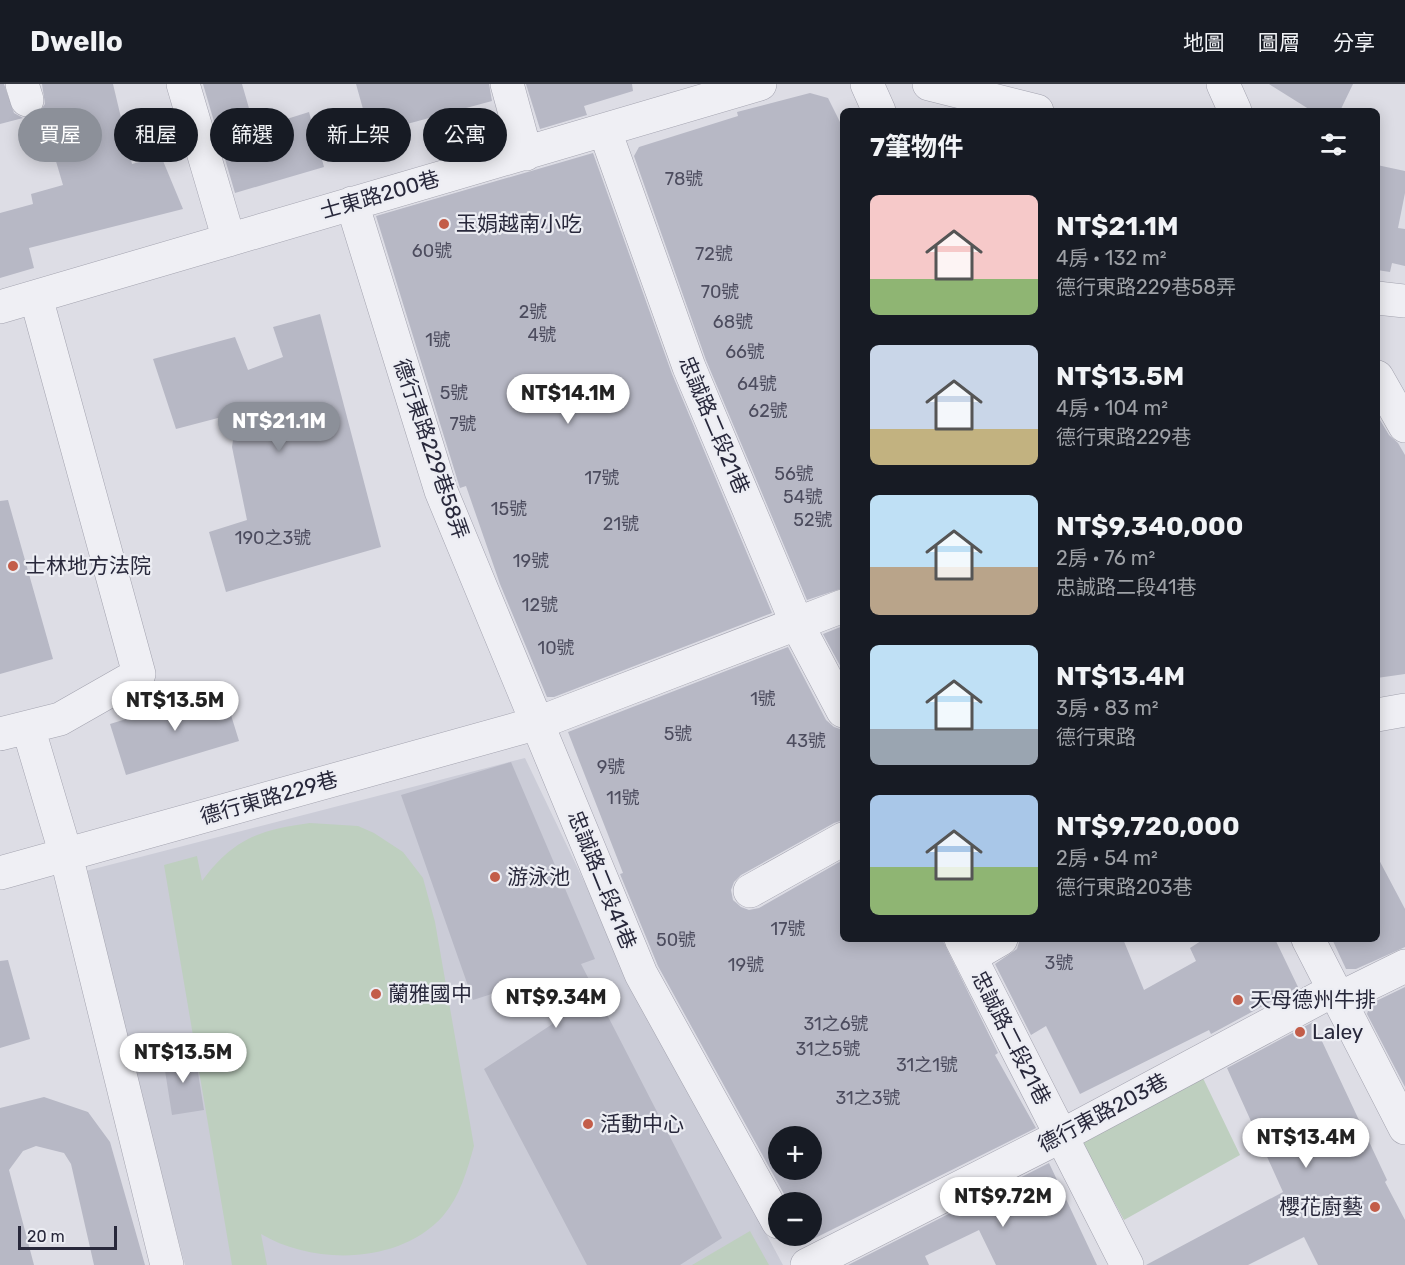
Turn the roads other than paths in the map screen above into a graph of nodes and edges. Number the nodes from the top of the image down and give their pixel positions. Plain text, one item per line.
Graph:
1 (183, 84) edge
2 (507, 84) edge
3 (760, 84) edge
4 (867, 84) edge
5 (930, 84) edge
6 (1223, 84) edge
7 (878, 108) edge
8 (1025, 108) edge
9 (1234, 108) edge
10 (605, 131) junction
11 (526, 154) junction
12 (352, 203) junction
13 (229, 240) junction
14 (36, 297) junction
15 (1380, 298) edge
16 (1405, 300) edge
17 (0, 307) edge
18 (1380, 382) edge
19 (1405, 426) edge
20 (840, 607) edge
21 (798, 624) junction
22 (840, 705) edge
23 (1405, 710) edge
24 (1380, 714) edge
25 (538, 723) junction
26 (14, 731) edge
27 (840, 841) edge
28 (66, 855) junction
29 (0, 873) edge
30 (750, 891) dead end
31 (989, 942) edge
32 (1310, 942) edge
33 (965, 948) edge
34 (1405, 966) edge
35 (1336, 994) junction
36 (1405, 1128) edge
37 (1062, 1136) junction
38 (768, 1204) edge
39 (792, 1246) edge
40 (167, 1265) edge
41 (804, 1265) edge
42 (1127, 1265) edge

1 - 13 street
2 - 11 street
3 - 10 street, 士東路200巷
4 - 7 street
5 - 8 street
6 - 9 street
10 - 11 street, 士東路200巷
10 - 21 street, 忠誠路二段21巷
11 - 12 street, 士東路200巷
12 - 13 street, 士東路200巷
12 - 25 street, 德行東路229巷58弄
13 - 14 street, 士東路200巷
14 - 17 street, 士東路200巷
14 - 26 street
15 - 16 street
18 - 19 street
20 - 21 street
21 - 22 street, 忠誠路二段21巷
21 - 25 street, 德行東路229巷
23 - 24 street
25 - 28 street, 德行東路229巷
25 - 38 street, 忠誠路二段41巷
26 - 28 street
27 - 30 street
28 - 29 street, 德行東路229巷
28 - 40 street
31 - 33 street
32 - 35 street
33 - 37 street, 忠誠路二段21巷
34 - 35 street, 德行東路203巷
35 - 36 street
35 - 37 street, 德行東路203巷
37 - 41 street, 德行東路203巷
37 - 42 street, 忠誠路二段21巷
39 - 41 street

